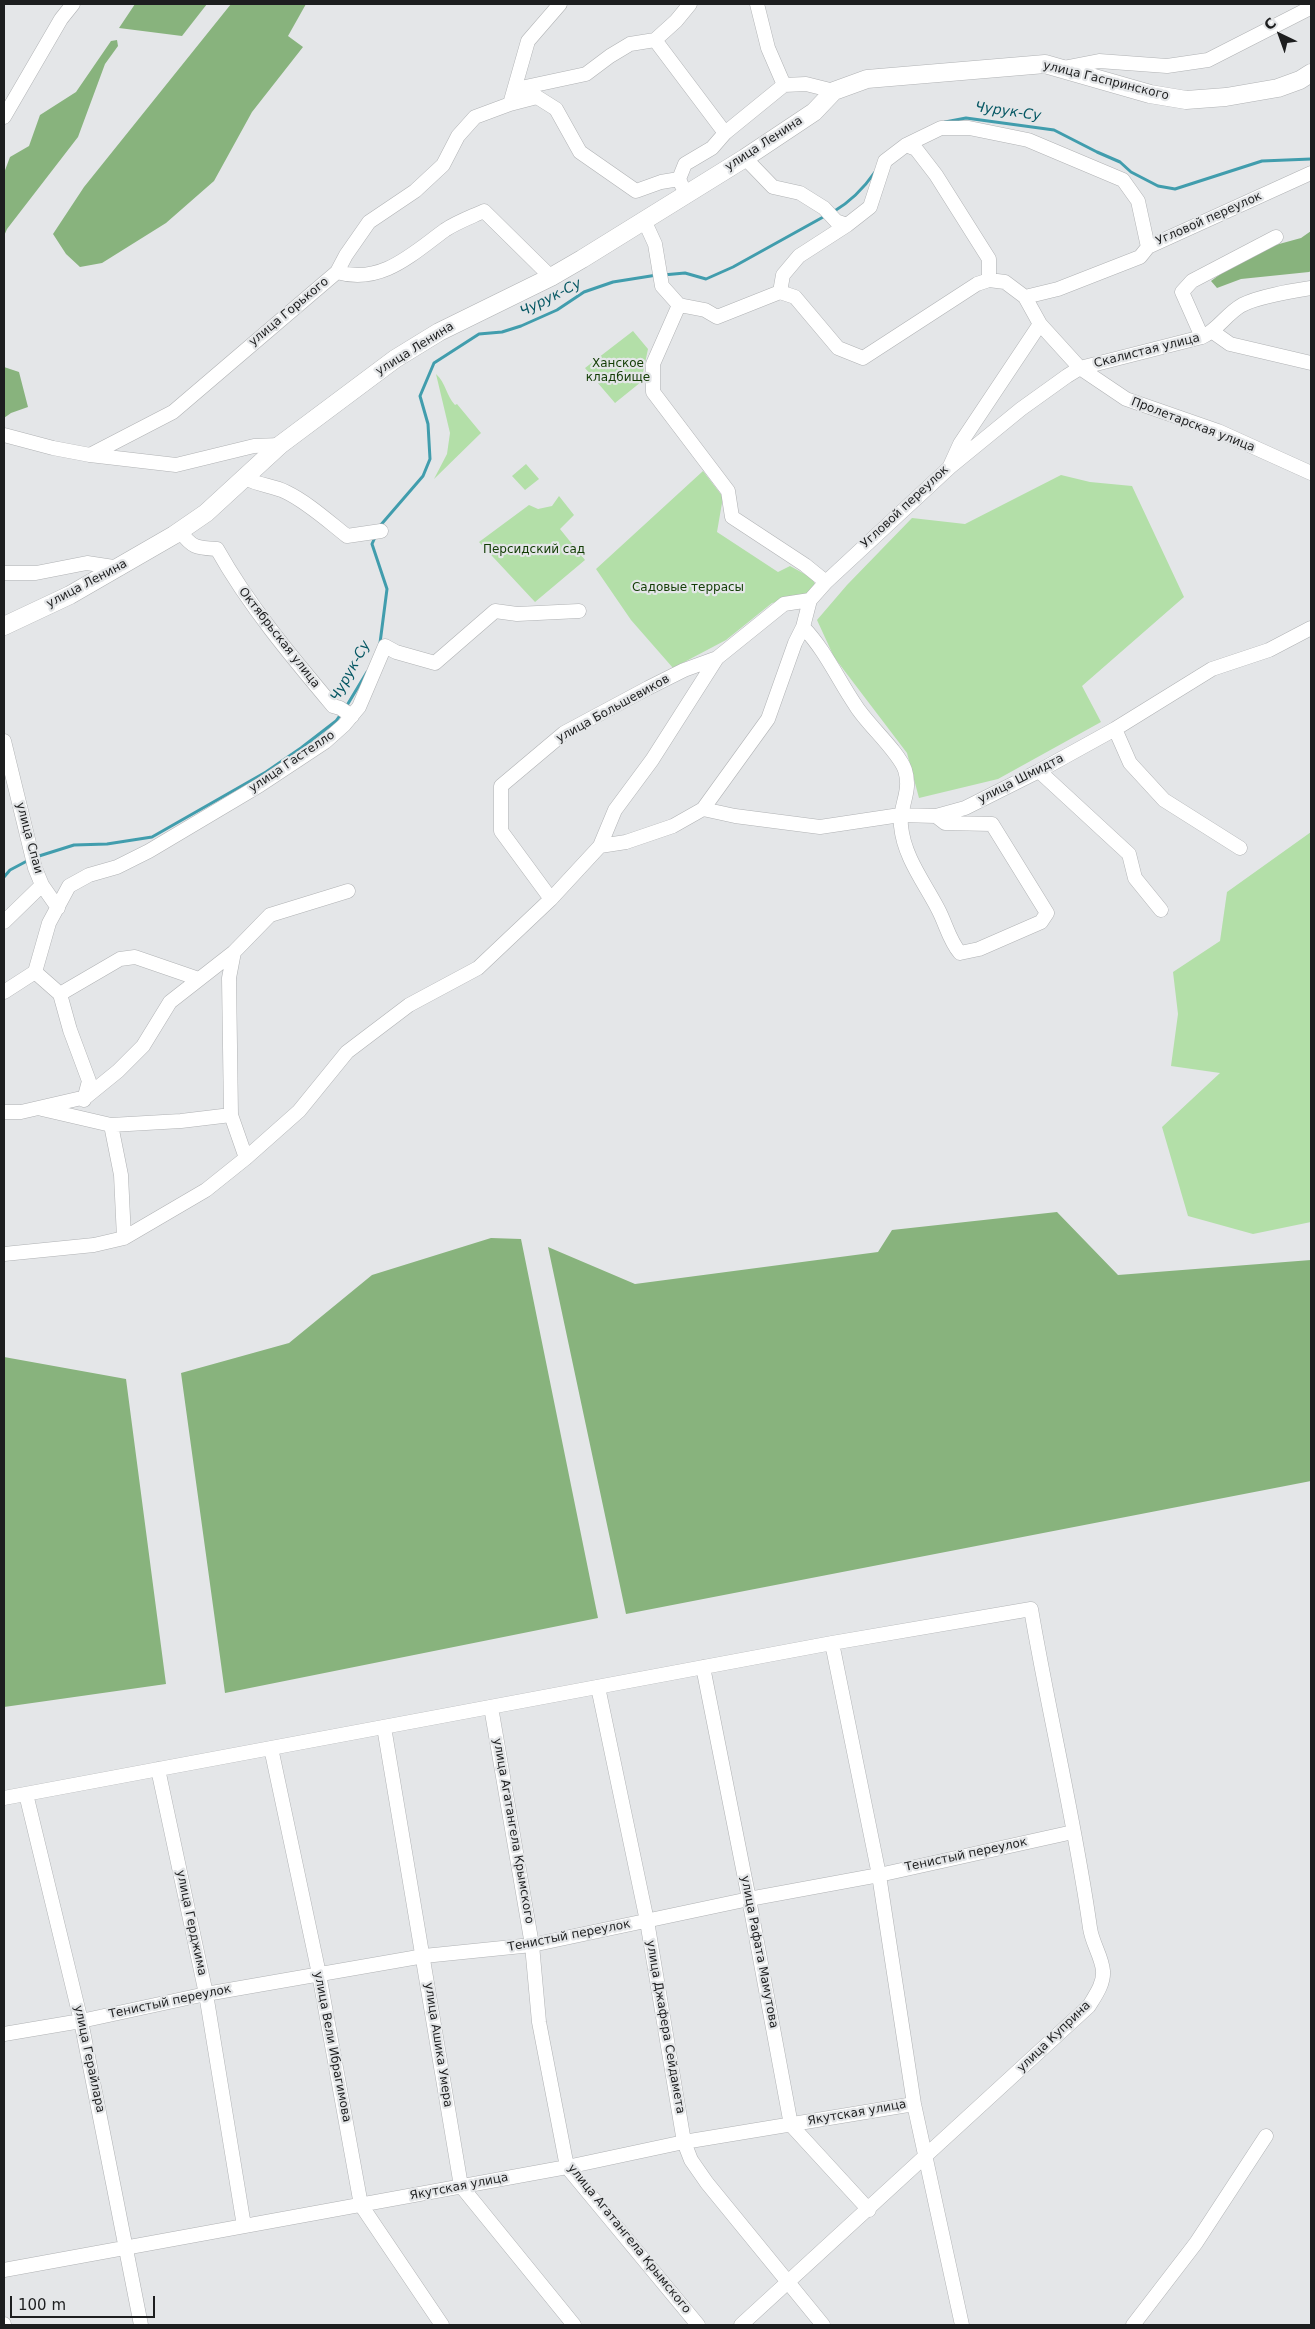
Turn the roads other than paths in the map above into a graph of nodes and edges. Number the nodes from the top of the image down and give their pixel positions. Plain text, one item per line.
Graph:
1 (73, 4) edge
2 (560, 4) edge
3 (690, 4) edge
4 (757, 4) edge
5 (1308, 9) dead end
6 (655, 40) junction
7 (1058, 69) junction
8 (1311, 72) edge
9 (867, 79) joint
10 (784, 85) junction
11 (516, 88) junction
12 (834, 92) junction
13 (510, 104) junction
14 (4, 117) edge
15 (725, 132) junction
16 (906, 145) junction
17 (745, 158) junction
18 (1311, 173) edge
19 (682, 186) junction
20 (644, 220) junction
21 (842, 223) junction
22 (1276, 237) dead end
23 (1148, 247) junction
24 (337, 272) junction
25 (551, 277) junction
26 (989, 280) junction
27 (1311, 288) edge
28 (780, 292) junction
29 (1025, 297) junction
30 (679, 304) junction
31 (1040, 324) junction
32 (1207, 335) junction
33 (1311, 363) edge
34 (1080, 368) junction
35 (4, 436) edge
36 (280, 445) junction
37 (90, 455) junction
38 (950, 467) junction
39 (1311, 473) edge
40 (245, 478) junction
41 (180, 531) junction
42 (378, 532) dead end
43 (120, 568) junction
44 (4, 573) edge
45 (826, 582) junction
46 (810, 600) junction
47 (579, 611) dead end
48 (4, 626) edge
49 (803, 627) junction
50 (1311, 628) edge
51 (717, 658) junction
52 (347, 712) junction
53 (1115, 729) junction
54 (4, 741) edge
55 (1039, 771) junction
56 (17, 794) junction
57 (4, 798) edge
58 (702, 809) junction
59 (900, 815) junction
60 (936, 816) junction
61 (600, 846) junction
62 (1240, 848) dead end
63 (42, 885) junction
64 (348, 891) dead end
65 (551, 898) junction
66 (58, 908) junction
67 (1161, 910) dead end
68 (4, 922) edge
69 (234, 952) junction
70 (35, 972) junction
71 (199, 979) junction
72 (4, 992) edge
73 (60, 994) junction
74 (86, 1097) junction
75 (41, 1109) junction
76 (4, 1112) edge
77 (231, 1115) junction
78 (77, 1119) junction
79 (111, 1125) junction
80 (246, 1158) junction
81 (124, 1238) junction
82 (4, 1254) edge
83 (832, 1643) junction
84 (703, 1667) junction
85 (598, 1686) junction
86 (491, 1707) junction
87 (384, 1727) junction
88 (271, 1748) junction
89 (158, 1769) junction
90 (26, 1794) junction
91 (4, 1798) edge
92 (1073, 1832) junction
93 (879, 1875) junction
94 (750, 1899) junction
95 (647, 1921) junction
96 (532, 1945) junction
97 (424, 1956) junction
98 (319, 1974) junction
99 (206, 1994) junction
100 (81, 2021) junction
101 (4, 2034) edge
102 (914, 2104) junction
103 (791, 2125) junction
104 (1266, 2136) dead end
105 (684, 2142) junction
106 (924, 2159) junction
107 (567, 2167) junction
108 (462, 2186) junction
109 (361, 2205) junction
110 (869, 2210) junction
111 (244, 2226) junction
112 (127, 2247) junction
113 (4, 2270) edge
114 (789, 2282) junction
115 (141, 2325) edge
116 (442, 2325) edge
117 (574, 2325) edge
118 (698, 2325) edge
119 (741, 2325) edge
120 (823, 2325) edge
121 (962, 2325) edge
122 (1133, 2325) edge

1 - 14 street
2 - 11 street
3 - 6 street
4 - 10 street
5 - 7 street
6 - 11 street
6 - 15 street
7 - 8 main road, улица Гаспринского
7 - 9 main road, улица Гаспринского
9 - 12 main road, улица Ленина
10 - 12 street
10 - 15 street
11 - 13 street
12 - 17 main road, улица Ленина
13 - 19 street, улица Горького
13 - 24 street, улица Горького
15 - 19 street
16 - 21 street
16 - 23 street
16 - 26 street
17 - 19 main road, улица Ленина
17 - 21 street
18 - 23 street, Угловой переулок
19 - 20 main road, улица Ленина
20 - 25 main road, улица Ленина
20 - 30 street
21 - 28 street
22 - 32 street
23 - 29 street, Угловой переулок
24 - 25 street
24 - 37 street, улица Горького
25 - 36 main road, улица Ленина
26 - 28 street
26 - 29 street
27 - 32 street, Скалистая улица
28 - 30 street
29 - 31 street, Пролетарская улица
30 - 45 street
31 - 34 street, Пролетарская улица
31 - 38 street, Угловой переулок
32 - 33 street, Скалистая улица
32 - 34 street, Скалистая улица
34 - 38 street
34 - 39 street, Пролетарская улица
35 - 37 street
36 - 37 street
36 - 40 main road, улица Ленина
38 - 45 street, Угловой переулок
40 - 41 main road, улица Ленина
40 - 42 street
41 - 43 main road, улица Ленина
41 - 52 street, Октябрьская улица
43 - 44 street
43 - 48 main road, улица Ленина
45 - 46 street, Угловой переулок
46 - 49 street
46 - 51 street
47 - 52 street, улица Гастелло
49 - 58 street
49 - 59 street
50 - 53 street, улица Шмидта
51 - 61 street
51 - 65 street, улица Большевиков
52 - 66 street, улица Гастелло
53 - 55 street, улица Шмидта
53 - 62 street
54 - 56 street, улица Спаи
55 - 60 street, улица Шмидта
55 - 67 street
56 - 57 street
56 - 63 street, улица Спаи
58 - 59 street, улица Шмидта
58 - 61 street
59 - 60 street, улица Шмидта
59 - 60 street
61 - 65 street
63 - 66 street, улица Спаи
63 - 68 street
64 - 69 street
65 - 80 street
66 - 70 street
69 - 71 street
69 - 77 street
70 - 72 street
70 - 73 street
71 - 73 street
71 - 74 street
73 - 74 street
74 - 75 street
74 - 78 street
75 - 76 street
75 - 78 street
77 - 79 street
77 - 80 street
78 - 79 street
79 - 81 street
80 - 81 street
81 - 82 street
83 - 84 street
83 - 92 street, улица Куприна
83 - 93 street
84 - 85 street
84 - 94 street, улица Рафата Мамутова
85 - 86 street
85 - 95 street, улица Джафера Сейдамета
86 - 87 street
86 - 96 street, улица Агатангела Крымского
87 - 88 street
87 - 97 street, улица Ашика Умера
88 - 89 street
88 - 98 street, улица Вели Ибрагимова
89 - 90 street
89 - 99 street, улица Герджима
90 - 91 street
90 - 100 street, улица Герайлара
92 - 93 street, Тенистый переулок
92 - 106 street, улица Куприна
93 - 94 street, Тенистый переулок
93 - 102 street
94 - 95 street, Тенистый переулок
94 - 103 street, улица Рафата Мамутова
95 - 96 street, Тенистый переулок
95 - 105 street, улица Джафера Сейдамета
96 - 97 street, Тенистый переулок
96 - 107 street, улица Агатангела Крымского
97 - 98 street, Тенистый переулок
97 - 108 street, улица Ашика Умера
98 - 99 street, Тенистый переулок
98 - 109 street, улица Вели Ибрагимова
99 - 100 street, Тенистый переулок
99 - 111 street, улица Герджима
100 - 101 street, Тенистый переулок
100 - 112 street, улица Герайлара
102 - 103 street, Якутская улица
102 - 106 street
103 - 105 street, Якутская улица
103 - 110 street
104 - 122 street
105 - 107 street, Якутская улица
105 - 114 street, улица Джафера Сейдамета
106 - 110 street, улица Куприна
106 - 121 street
107 - 108 street, Якутская улица
107 - 118 street, улица Агатангела Крымского
108 - 109 street, Якутская улица
108 - 117 street, улица Ашика Умера
109 - 111 street, Якутская улица
109 - 116 street, улица Вели Ибрагимова
110 - 114 street, улица Куприна
111 - 112 street, Якутская улица
112 - 113 street, Якутская улица
112 - 115 street, улица Герайлара
114 - 119 street, улица Куприна
114 - 120 street, улица Джафера Сейдамета

